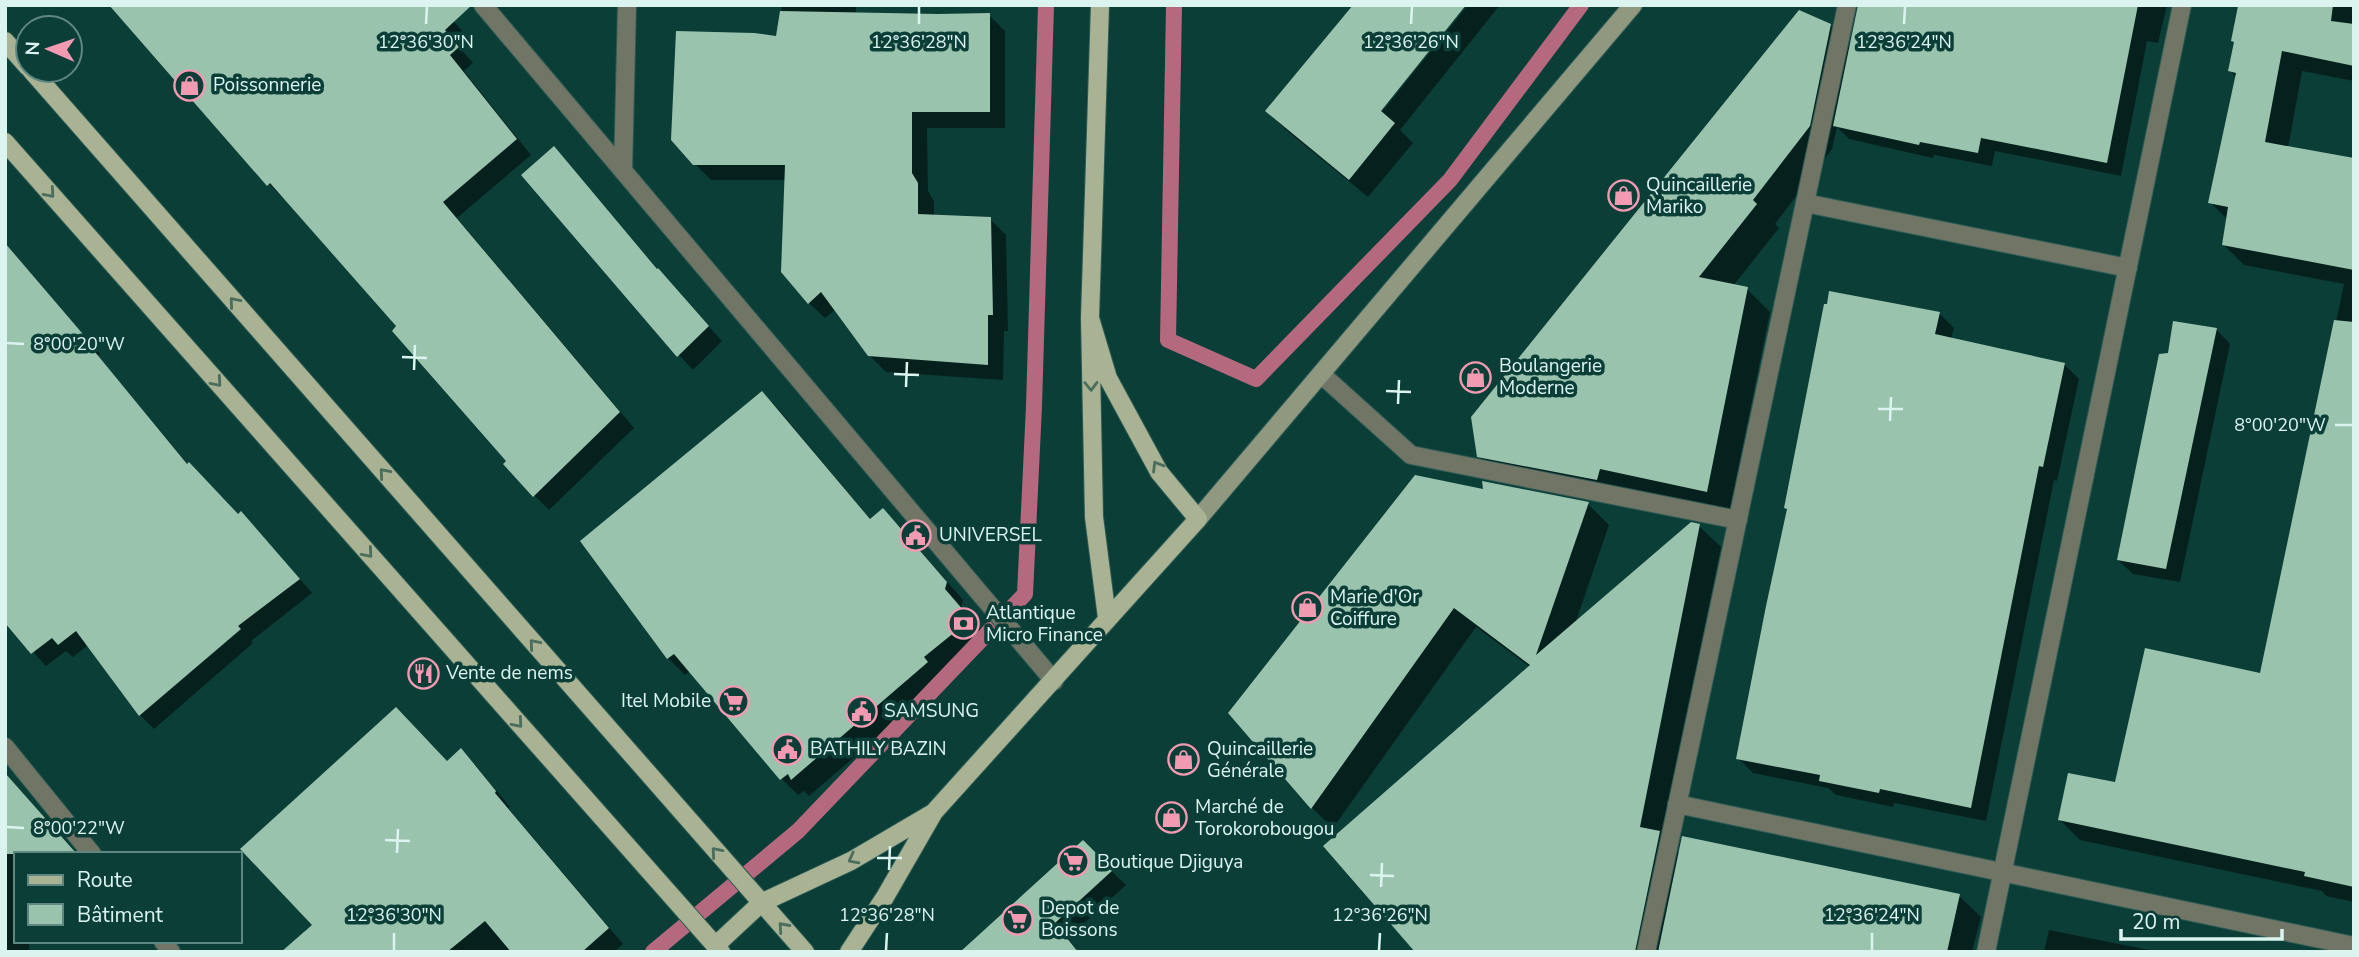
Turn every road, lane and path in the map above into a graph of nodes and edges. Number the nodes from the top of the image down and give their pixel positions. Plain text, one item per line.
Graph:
1 (483, 5) edge
2 (627, 5) edge
3 (1100, 5) edge
4 (1633, 5) edge
5 (1847, 5) edge
6 (2182, 5) edge
7 (43, 84) edge
8 (5, 142) edge
9 (624, 171) junction
10 (1805, 203) junction
11 (2128, 268) junction
12 (1090, 318) junction
13 (1321, 374) junction
14 (1198, 519) junction
15 (1738, 520) junction
16 (1107, 618) junction
17 (1054, 681) junction
18 (5, 747) edge
19 (11, 761) edge
20 (1677, 804) junction
21 (934, 812) junction
22 (90, 852) edge
23 (2003, 872) junction
24 (761, 903) junction
25 (2354, 946) edge
26 (715, 950) edge
27 (805, 952) edge
28 (849, 952) edge
29 (1646, 952) edge
30 (1986, 952) edge

1 - 9 street
2 - 9 street
3 - 12 main road
4 - 13 main road
5 - 10 street
6 - 11 street
24 -> 7 main road
8 -> 26 main road
9 - 17 street
10 - 11 street
10 - 15 street
11 - 23 street
14 -> 12 main road
12 -> 16 main road
13 - 14 main road
13 - 15 street
14 - 16 main road
15 - 20 street
16 - 17 main road
17 - 21 main road
18 - 19 street
19 - 22 street
20 - 23 street
20 - 29 street
21 -> 24 main road
21 - 28 main road
23 - 25 street
23 - 30 street
24 - 26 main road
27 -> 24 main road

